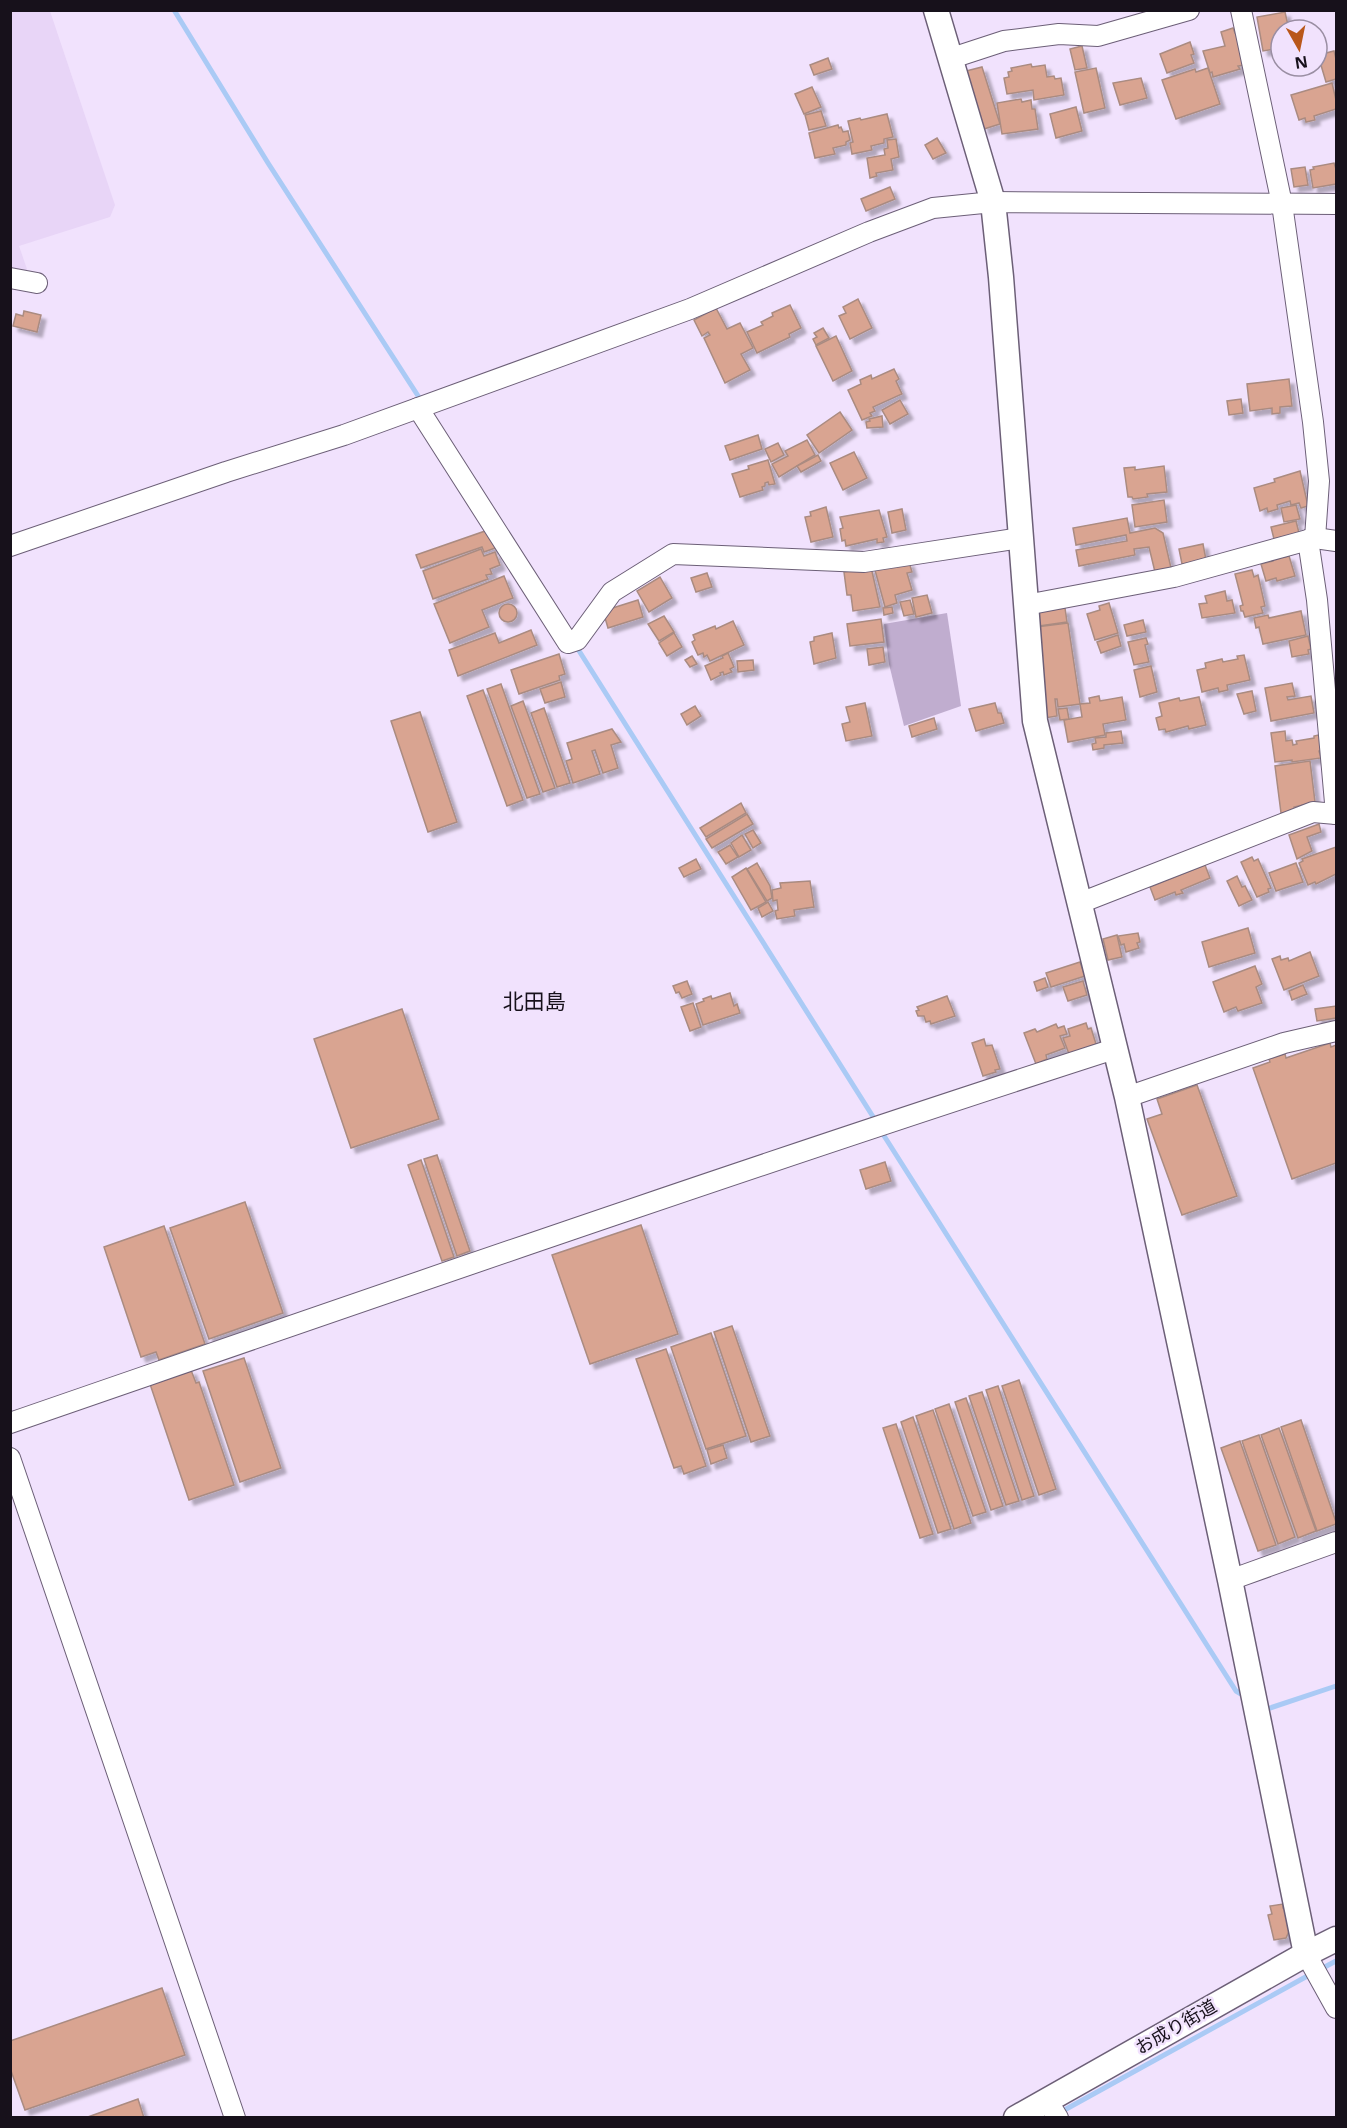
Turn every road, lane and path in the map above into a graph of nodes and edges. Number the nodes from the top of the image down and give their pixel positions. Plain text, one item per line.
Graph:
1 (936, 10) edge
2 (1189, 10) edge
3 (1241, 10) edge
4 (952, 58) junction
5 (993, 202) junction
6 (1282, 204) junction
7 (1336, 204) edge
8 (10, 278) edge
9 (38, 283) dead end
10 (418, 408) junction
11 (1021, 538) junction
12 (1311, 539) junction
13 (1336, 541) edge
14 (10, 546) edge
15 (1026, 605) junction
16 (1336, 814) edge
17 (1080, 903) junction
18 (1336, 1031) edge
19 (1114, 1049) junction
20 (1127, 1097) junction
21 (10, 1423) edge
22 (10, 1458) edge
23 (1336, 1542) edge
24 (1230, 1580) junction
25 (1336, 1939) edge
26 (1306, 1954) junction
27 (1336, 2008) edge
28 (1052, 2108) edge
29 (235, 2118) edge
30 (1016, 2118) edge

1 - 4 street
2 - 4 street
3 - 6 street
4 - 5 street
5 - 6 street
5 - 10 street
5 - 11 street
6 - 7 street
6 - 12 street
8 - 9 street
10 - 11 street
10 - 14 street
11 - 15 street
12 - 13 street
12 - 15 street
12 - 16 street
15 - 17 street
16 - 17 street
17 - 19 street
18 - 20 street
19 - 20 street
19 - 21 street
20 - 24 street
22 - 29 street
23 - 24 street
24 - 26 street
25 - 26 street, お成り街道
26 - 27 street
26 - 28 street, お成り街道
28 - 30 street, お成り街道

